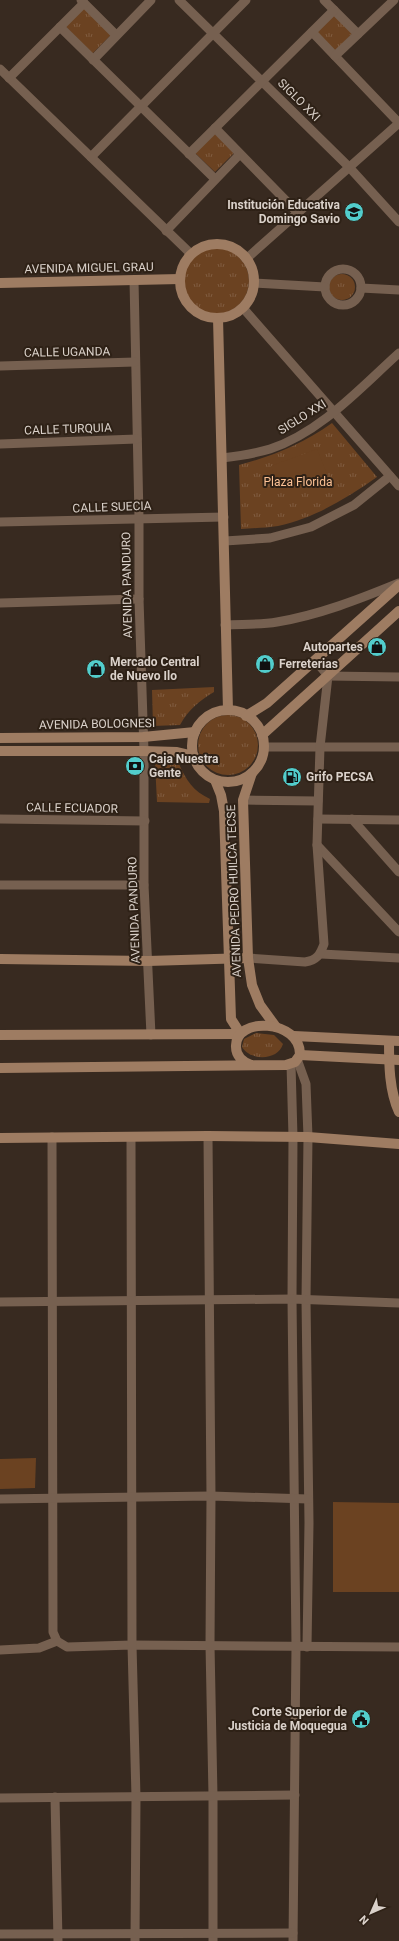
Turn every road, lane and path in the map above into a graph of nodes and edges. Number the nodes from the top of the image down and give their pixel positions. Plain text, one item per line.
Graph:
1 (151, 0) edge
2 (179, 0) edge
3 (246, 0) edge
4 (324, 0) edge
5 (394, 0) edge
6 (82, 2) edge
7 (334, 10) junction
8 (60, 27) junction
9 (312, 32) junction
10 (213, 34) junction
11 (358, 34) junction
12 (116, 36) junction
13 (335, 56) junction
14 (93, 60) junction
15 (0, 69) edge
16 (9, 78) junction
17 (262, 81) junction
18 (141, 107) junction
19 (399, 123) edge
20 (215, 128) junction
21 (189, 154) junction
22 (240, 154) junction
23 (91, 157) junction
24 (349, 167) junction
25 (215, 179) junction
26 (298, 213) junction
27 (399, 222) edge
28 (166, 231) junction
29 (191, 254) junction
30 (246, 259) junction
31 (180, 279) junction
32 (134, 280) junction
33 (0, 283) edge
34 (254, 283) junction
35 (325, 287) junction
36 (361, 288) junction
37 (399, 290) edge
38 (243, 308) junction
39 (218, 318) junction
40 (399, 353) edge
41 (135, 362) junction
42 (0, 366) edge
43 (335, 411) junction
44 (137, 438) junction
45 (0, 444) edge
46 (222, 458) junction
47 (390, 476) junction
48 (399, 486) edge
49 (224, 517) junction
50 (139, 518) junction
51 (0, 522) edge
52 (225, 541) junction
53 (399, 584) edge
54 (139, 599) junction
55 (0, 603) edge
56 (399, 611) edge
57 (225, 625) junction
58 (315, 660) junction
59 (328, 676) junction
60 (399, 677) edge
61 (228, 710) junction
62 (246, 716) junction
63 (195, 732) junction
64 (262, 735) junction
65 (143, 737) junction
66 (0, 738) edge
67 (264, 747) junction
68 (320, 747) junction
69 (399, 747) edge
70 (0, 751) edge
71 (144, 751) junction
72 (194, 756) junction
73 (252, 773) junction
74 (215, 780) junction
75 (243, 800) junction
76 (318, 801) junction
77 (0, 819) edge
78 (318, 819) junction
79 (352, 819) junction
80 (399, 820) edge
81 (144, 821) junction
82 (317, 845) junction
83 (399, 872) edge
84 (0, 885) edge
85 (144, 885) junction
86 (399, 932) edge
87 (321, 954) junction
88 (248, 958) junction
89 (399, 958) edge
90 (0, 959) edge
91 (229, 960) junction
92 (148, 961) junction
93 (276, 1027) junction
94 (240, 1033) junction
95 (0, 1035) edge
96 (150, 1035) junction
97 (294, 1036) junction
98 (394, 1041) edge
99 (296, 1059) junction
100 (394, 1060) edge
101 (251, 1065) junction
102 (0, 1068) edge
103 (399, 1112) edge
104 (208, 1136) junction
105 (52, 1137) junction
106 (131, 1137) junction
107 (293, 1137) junction
108 (308, 1137) junction
109 (0, 1138) edge
110 (399, 1144) edge
111 (292, 1299) junction
112 (306, 1300) junction
113 (210, 1301) junction
114 (0, 1302) edge
115 (52, 1302) junction
116 (131, 1302) junction
117 (399, 1303) edge
118 (211, 1496) junction
119 (131, 1497) junction
120 (52, 1498) junction
121 (0, 1499) edge
122 (308, 1499) junction
123 (294, 1500) junction
124 (57, 1641) junction
125 (132, 1645) junction
126 (210, 1645) junction
127 (296, 1646) junction
128 (307, 1647) junction
129 (399, 1647) edge
130 (0, 1650) edge
131 (295, 1795) junction
132 (213, 1796) junction
133 (55, 1797) junction
134 (136, 1797) junction
135 (0, 1798) edge
136 (0, 1934) edge
137 (135, 1937) edge
138 (213, 1937) edge
139 (293, 1937) edge
140 (58, 1938) edge

1 - 12 street
2 - 10 street, SIGLO XXI
3 - 10 street
4 - 7 street
5 - 11 street
6 - 8 street
6 - 12 street
7 - 9 street
7 - 11 street
8 - 14 street
8 - 16 street
9 - 13 street
9 - 17 street
10 - 17 street, SIGLO XXI
10 - 18 street
11 - 13 street
12 - 14 street
13 - 19 street
14 - 18 street
15 - 16 street
16 - 23 street
17 - 20 street
17 - 24 street, SIGLO XXI
18 - 21 street
18 - 23 street
19 - 24 street
20 - 21 street
20 - 22 street
21 - 25 street
22 - 25 street
22 - 26 street
23 - 28 street
24 - 26 street
24 - 27 street, SIGLO XXI
25 - 28 street
26 - 30 street
28 - 29 street
29 - 30 street
29 - 31 street
30 - 34 street
31 - 32 street, AVENIDA MIGUEL GRAU
31 - 39 street
32 - 33 street, AVENIDA MIGUEL GRAU
32 - 41 street, AVENIDA PANDURO
34 - 35 street
34 - 38 street
35 - 36 street
35 - 36 street
36 - 37 street
38 - 39 street
38 - 43 street
39 - 46 street
40 - 43 street, SIGLO XXI
41 - 42 street, CALLE UGANDA
41 - 44 street, AVENIDA PANDURO
43 - 46 street, SIGLO XXI
43 - 47 street
44 - 45 street, CALLE TURQUIA
44 - 50 street, AVENIDA PANDURO
46 - 49 street
47 - 48 street
47 - 52 street
49 - 50 street, CALLE SUECIA
49 - 52 street
50 - 51 street, CALLE SUECIA
50 - 54 street, AVENIDA PANDURO
52 - 57 street
53 - 57 street
53 - 58 street
54 - 55 street
54 - 65 street, AVENIDA PANDURO
56 - 59 street
57 - 61 street
58 - 59 street
58 - 62 street
59 - 60 street
59 - 64 street
59 - 68 street
61 - 62 street
61 - 63 street
62 - 64 street
63 - 65 street, AVENIDA BOLOGNESI
63 - 72 street
64 - 67 street
65 - 66 street, AVENIDA BOLOGNESI
65 - 71 street, AVENIDA PANDURO
67 - 68 street
67 - 73 street
68 - 69 street
68 - 76 street
70 - 71 street
71 - 72 street
71 - 81 street, AVENIDA PANDURO
72 - 74 street
73 - 74 street
73 - 75 street, AVENIDA PEDRO HUILCA TECSE
74 - 91 street, AVENIDA PEDRO HUILCA TECSE
75 - 76 street
75 - 88 street, AVENIDA PEDRO HUILCA TECSE
76 - 78 street
77 - 81 street, CALLE ECUADOR
78 - 79 street
78 - 82 street
79 - 80 street
79 - 83 street
81 - 85 street, AVENIDA PANDURO
82 - 86 street
82 - 87 street
84 - 85 street
85 - 92 street, AVENIDA PANDURO
87 - 88 street
87 - 89 street
88 - 91 street
88 - 93 street, AVENIDA PEDRO HUILCA TECSE
90 - 92 street
91 - 92 street
91 - 94 street, AVENIDA PEDRO HUILCA TECSE
92 - 96 street, AVENIDA PANDURO
93 - 94 street
93 - 97 street
94 - 96 street
94 - 101 street
95 - 96 street
97 - 98 street
97 - 99 street
98 - 100 street
99 - 100 street
99 - 101 street
99 - 107 street
99 - 108 street
100 - 103 street
101 - 102 street
104 - 106 street
104 - 107 street
104 - 113 street
105 - 106 street
105 - 109 street
105 - 115 street
106 - 116 street
107 - 108 street
107 - 111 street
108 - 110 street
108 - 112 street
111 - 112 street
111 - 113 street
111 - 123 street
112 - 117 street
112 - 122 street
113 - 116 street
113 - 118 street
114 - 115 street
115 - 116 street
115 - 120 street
116 - 119 street
118 - 119 street
118 - 123 street
118 - 126 street
119 - 120 street
119 - 125 street
120 - 121 street
120 - 124 street
122 - 123 street
122 - 128 street
123 - 127 street
124 - 125 street
124 - 130 street
125 - 126 street
125 - 134 street
126 - 127 street
126 - 132 street
127 - 128 street
127 - 131 street
128 - 129 street
131 - 132 street
131 - 139 street
132 - 134 street
132 - 138 street
133 - 134 street
133 - 135 street
133 - 140 street
134 - 137 street
136 - 140 street
137 - 138 street
137 - 140 street
138 - 139 street

